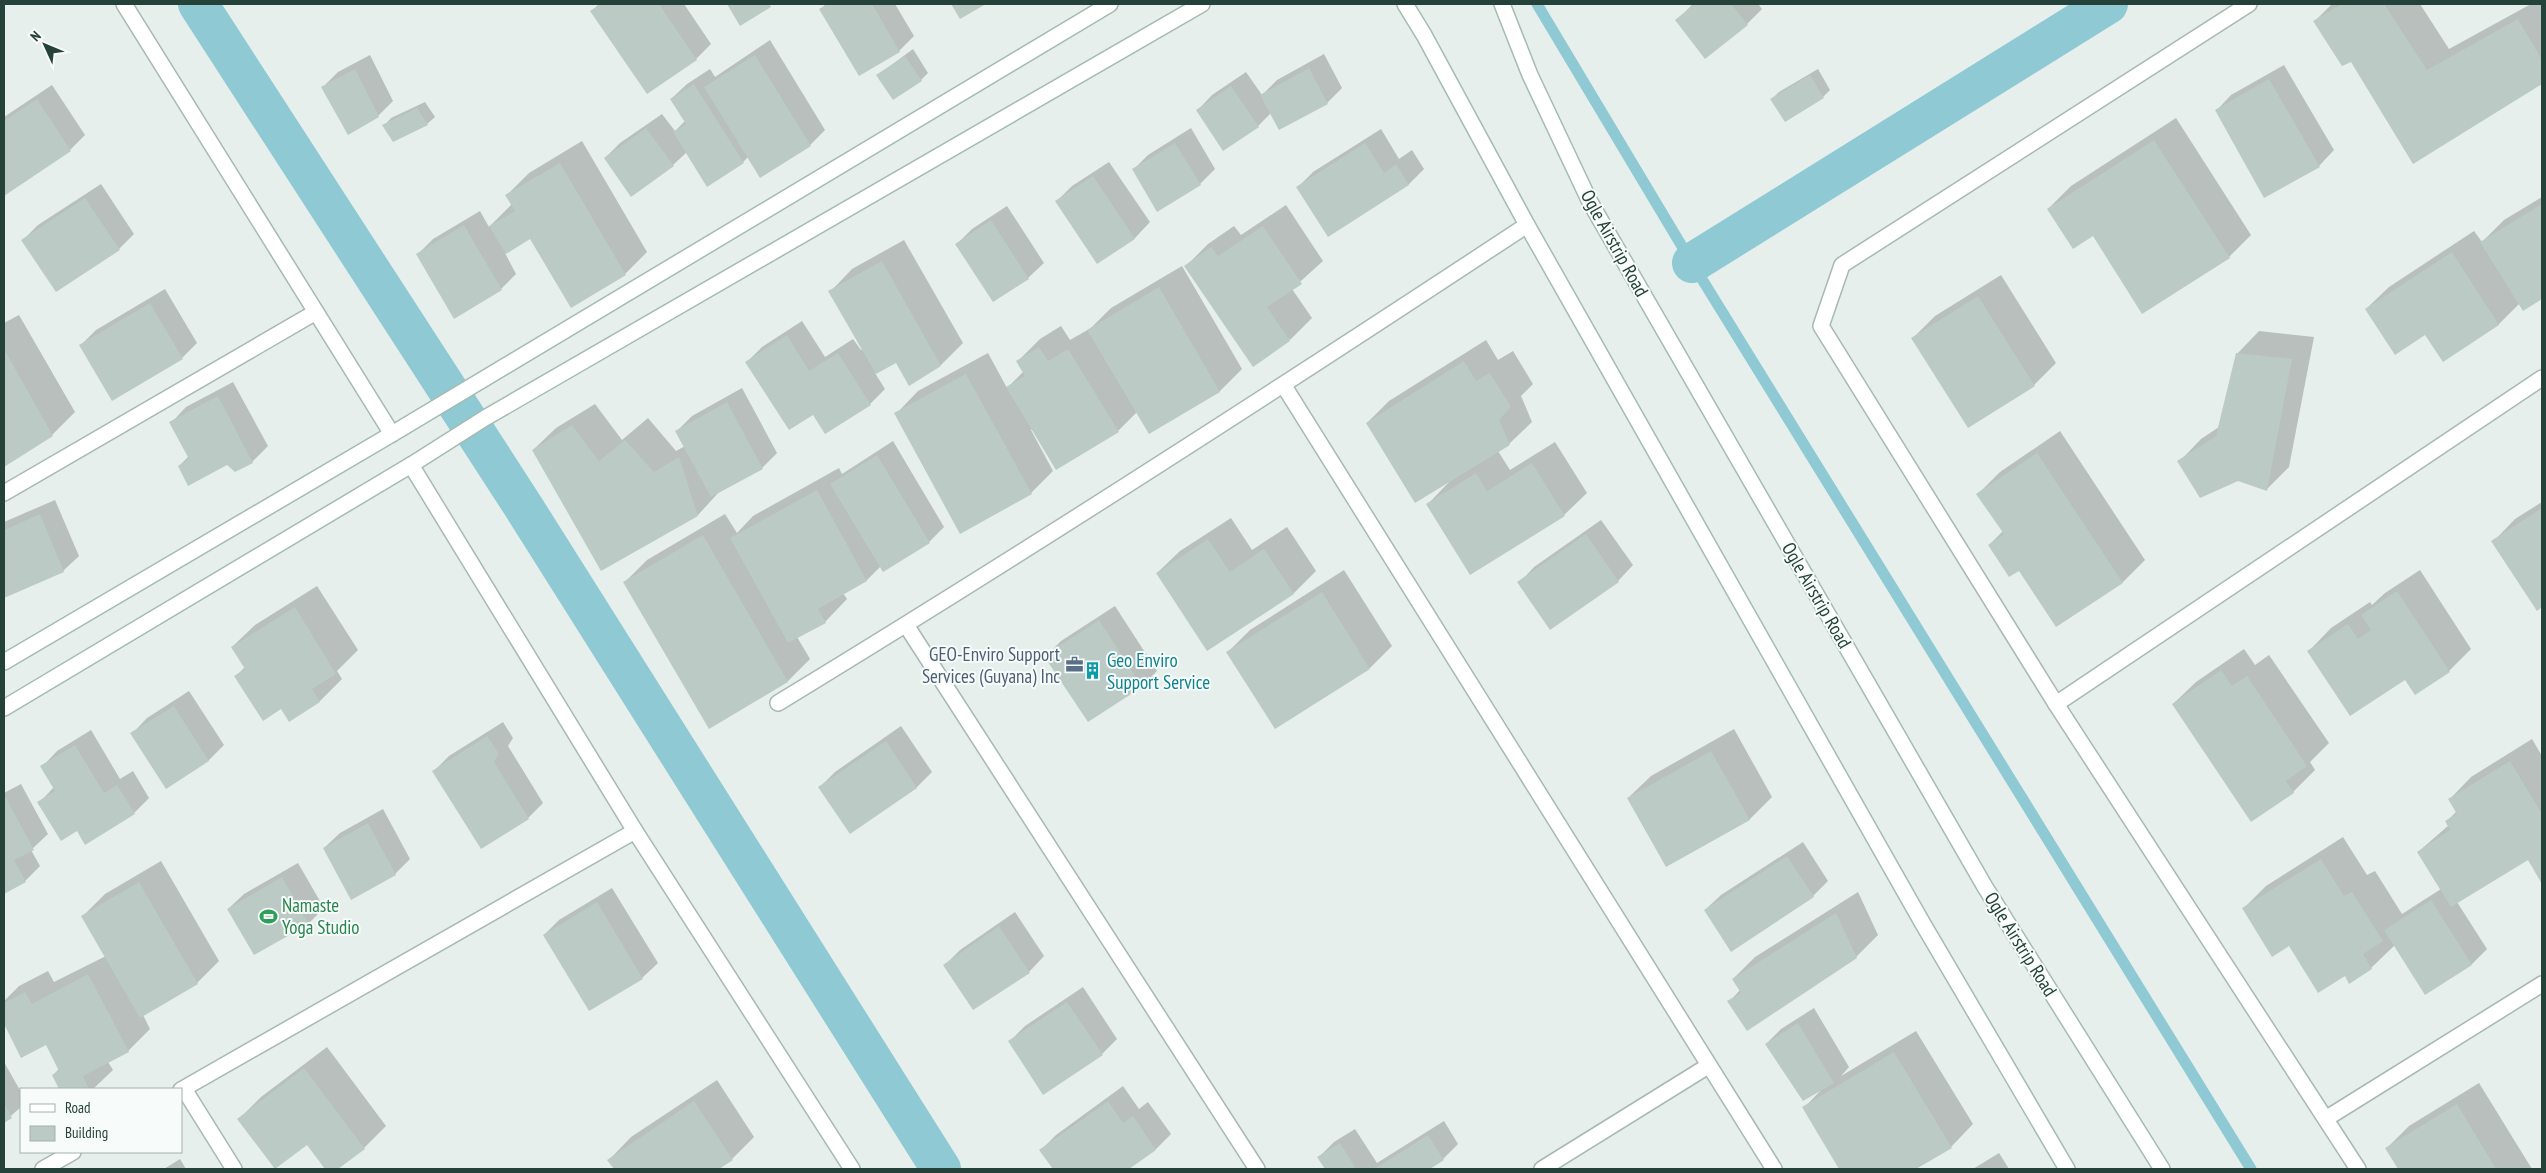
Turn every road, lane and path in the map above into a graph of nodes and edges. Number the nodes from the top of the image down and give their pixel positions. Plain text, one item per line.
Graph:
1 (124, 4) edge
2 (1110, 4) edge
3 (1202, 4) edge
4 (1405, 4) edge
5 (1502, 4) edge
6 (2249, 4) edge
7 (1527, 225) junction
8 (316, 312) junction
9 (2542, 378) edge
10 (1284, 386) junction
11 (392, 434) junction
12 (411, 465) junction
13 (4, 494) edge
14 (906, 625) junction
15 (4, 662) edge
16 (778, 703) dead end
17 (2056, 704) junction
18 (4, 708) edge
19 (635, 831) junction
20 (2542, 984) edge
21 (1708, 1066) junction
22 (183, 1089) edge
23 (2326, 1118) junction
24 (71, 1153) edge
25 (43, 1169) edge
26 (234, 1169) edge
27 (852, 1169) edge
28 (1257, 1169) edge
29 (1542, 1169) edge
30 (1774, 1169) edge
31 (2068, 1169) edge
32 (2162, 1169) edge
33 (2358, 1169) edge

1 - 8 street
2 - 11 street
3 - 12 street
4 - 7 street
5 - 32 street, Ogle Airstrip Road
6 - 17 street
7 - 10 street
7 - 31 street
8 - 11 street
8 - 13 street
9 - 17 street
10 - 14 street
10 - 21 street
11 - 15 street
12 - 18 street
12 - 19 street
14 - 16 street
14 - 28 street
17 - 23 street
19 - 22 street
19 - 27 street
20 - 23 street
21 - 29 street
21 - 30 street
22 - 26 street
23 - 33 street
24 - 25 street

